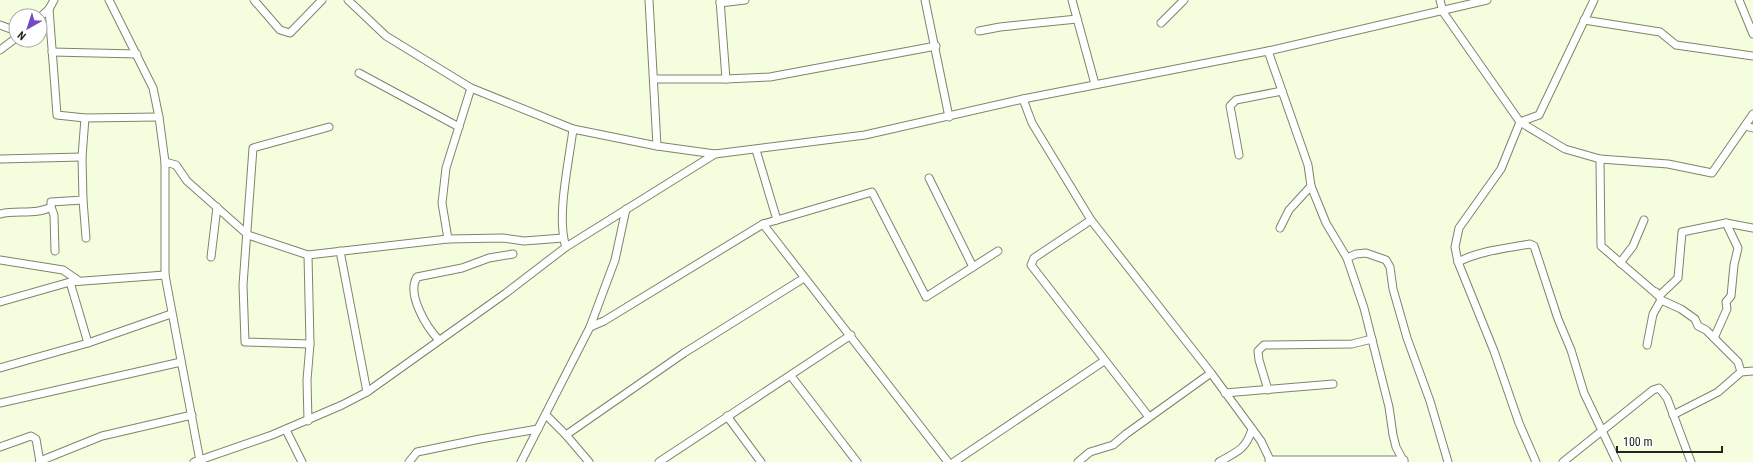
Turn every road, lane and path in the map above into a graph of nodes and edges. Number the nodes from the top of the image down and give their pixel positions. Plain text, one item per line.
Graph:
1 (44, 0) edge
2 (109, 0) edge
3 (254, 0) edge
4 (322, 0) edge
5 (348, 0) edge
6 (649, 0) edge
7 (745, 0) edge
8 (926, 0) edge
9 (1072, 0) edge
10 (1184, 0) edge
11 (1440, 0) edge
12 (1487, 0) edge
13 (1594, 0) edge
14 (1739, 0) edge
15 (720, 2) edge
16 (52, 4) edge
17 (1443, 12) junction
18 (1077, 19) junction
19 (1584, 20) junction
20 (1160, 23) dead end
21 (979, 31) dead end
22 (1753, 34) edge
23 (936, 46) junction
24 (1268, 51) junction
25 (52, 52) junction
26 (137, 54) junction
27 (1753, 56) edge
28 (359, 73) dead end
29 (655, 79) junction
30 (726, 79) junction
31 (1095, 84) junction
32 (471, 88) junction
33 (1282, 91) junction
34 (1023, 99) junction
35 (1753, 114) edge
36 (159, 117) junction
37 (949, 117) junction
38 (85, 118) junction
39 (1520, 122) junction
40 (1745, 126) junction
41 (329, 127) dead end
42 (458, 127) junction
43 (1753, 128) edge
44 (573, 130) junction
45 (657, 146) junction
46 (756, 150) junction
47 (715, 154) junction
48 (1239, 155) dead end
49 (82, 157) junction
50 (0, 159) edge
51 (1600, 159) junction
52 (165, 162) junction
53 (929, 178) dead end
54 (1311, 186) junction
55 (83, 200) junction
56 (51, 207) junction
57 (217, 207) junction
58 (626, 210) junction
59 (0, 214) edge
60 (777, 220) junction
61 (1092, 220) junction
62 (1644, 220) dead end
63 (1726, 223) junction
64 (763, 224) junction
65 (1280, 228) dead end
66 (1753, 228) edge
67 (248, 235) junction
68 (86, 238) dead end
69 (563, 238) junction
70 (448, 239) junction
71 (566, 247) junction
72 (55, 251) dead end
73 (340, 251) junction
74 (998, 251) dead end
75 (513, 254) dead end
76 (308, 255) junction
77 (210, 257) dead end
78 (1346, 258) junction
79 (0, 260) edge
80 (1458, 262) junction
81 (1620, 263) junction
82 (973, 267) junction
83 (165, 275) junction
84 (804, 278) junction
85 (70, 282) junction
86 (79, 282) junction
87 (1660, 298) junction
88 (0, 302) edge
89 (171, 314) junction
90 (590, 327) junction
91 (851, 336) junction
92 (1714, 338) junction
93 (1372, 339) junction
94 (439, 340) junction
95 (88, 343) junction
96 (310, 344) junction
97 (1647, 345) dead end
98 (1104, 361) junction
99 (181, 362) junction
100 (0, 368) edge
101 (1753, 371) edge
102 (1741, 372) junction
103 (1211, 373) junction
104 (791, 376) junction
105 (1333, 384) dead end
106 (1268, 390) junction
107 (367, 392) junction
108 (1225, 392) junction
109 (0, 403) edge
110 (192, 415) junction
111 (546, 415) junction
112 (1673, 415) junction
113 (728, 416) junction
114 (1149, 417) junction
115 (308, 420) junction
116 (538, 429) junction
117 (1252, 429) junction
118 (286, 430) junction
119 (1602, 432) junction
120 (566, 435) junction
121 (0, 447) edge
122 (211, 460) edge
123 (40, 461) edge
124 (197, 461) edge
125 (1270, 461) edge
126 (1404, 461) edge
127 (302, 462) edge
128 (409, 462) edge
129 (521, 462) edge
130 (589, 462) edge
131 (659, 462) edge
132 (761, 462) edge
133 (857, 462) edge
134 (948, 462) edge
135 (954, 462) edge
136 (1078, 462) edge
137 (1218, 462) edge
138 (1448, 462) edge
139 (1536, 462) edge
140 (1563, 462) edge
141 (1617, 462) edge
142 (1691, 462) edge

1 - 16 street
2 - 26 street
3 - 4 street
5 - 32 street
6 - 29 street
7 - 15 street
8 - 23 street
9 - 18 street
10 - 20 street
11 - 17 street
12 - 17 street
13 - 19 street
14 - 22 street
15 - 30 street
16 - 25 street
17 - 24 street
17 - 39 street
18 - 21 street
18 - 31 street
19 - 27 street
19 - 39 street
23 - 30 street
23 - 37 street
24 - 31 street
24 - 33 street
25 - 26 street
25 - 38 street
26 - 36 street
28 - 42 street
29 - 30 street
29 - 45 street
31 - 34 street
32 - 42 street
32 - 44 street
33 - 48 street
33 - 54 street
34 - 37 street
34 - 61 street
35 - 40 street
36 - 38 street
36 - 52 street
37 - 46 street
38 - 49 street
39 - 51 street
39 - 80 street
40 - 43 street
40 - 51 street
41 - 67 street
42 - 70 street
44 - 45 street
44 - 69 street
45 - 47 street
46 - 47 street
46 - 60 street
47 - 58 street
49 - 50 street
49 - 55 street
51 - 81 street
52 - 57 street
52 - 83 street
53 - 82 street
54 - 65 street
54 - 78 street
55 - 56 street
55 - 68 street
56 - 59 street
56 - 72 street
57 - 67 street
57 - 77 street
58 - 71 street
58 - 90 street
60 - 64 street
60 - 82 street
61 - 98 street
61 - 103 street
62 - 81 street
63 - 66 street
63 - 87 street
63 - 92 street
64 - 84 street
64 - 90 street
67 - 76 street
67 - 96 street
69 - 70 street
69 - 71 street
70 - 73 street
71 - 94 street
73 - 76 street
73 - 107 street
74 - 82 street
75 - 94 street
76 - 96 street
78 - 93 street
78 - 138 street
79 - 86 street
80 - 119 street
80 - 139 street
81 - 87 street
83 - 86 street
83 - 89 street
84 - 91 street
84 - 120 street
85 - 86 street
85 - 88 street
85 - 95 street
87 - 92 street
87 - 97 street
89 - 95 street
89 - 99 street
90 - 111 street
91 - 104 street
91 - 134 street
92 - 102 street
93 - 106 street
93 - 126 street
94 - 107 street
95 - 100 street
96 - 115 street
98 - 114 street
98 - 135 street
99 - 109 street
99 - 110 street
101 - 102 street
102 - 112 street
103 - 108 street
103 - 114 street
104 - 113 street
104 - 133 street
105 - 106 street
106 - 108 street
107 - 115 street
108 - 117 street
110 - 123 street
110 - 124 street
111 - 116 street
111 - 120 street
112 - 119 street
112 - 142 street
113 - 131 street
113 - 132 street
114 - 136 street
115 - 118 street
116 - 128 street
116 - 129 street
117 - 125 street
117 - 137 street
118 - 122 street
118 - 127 street
119 - 140 street
119 - 141 street
120 - 130 street
121 - 123 street
122 - 124 street
125 - 126 street

